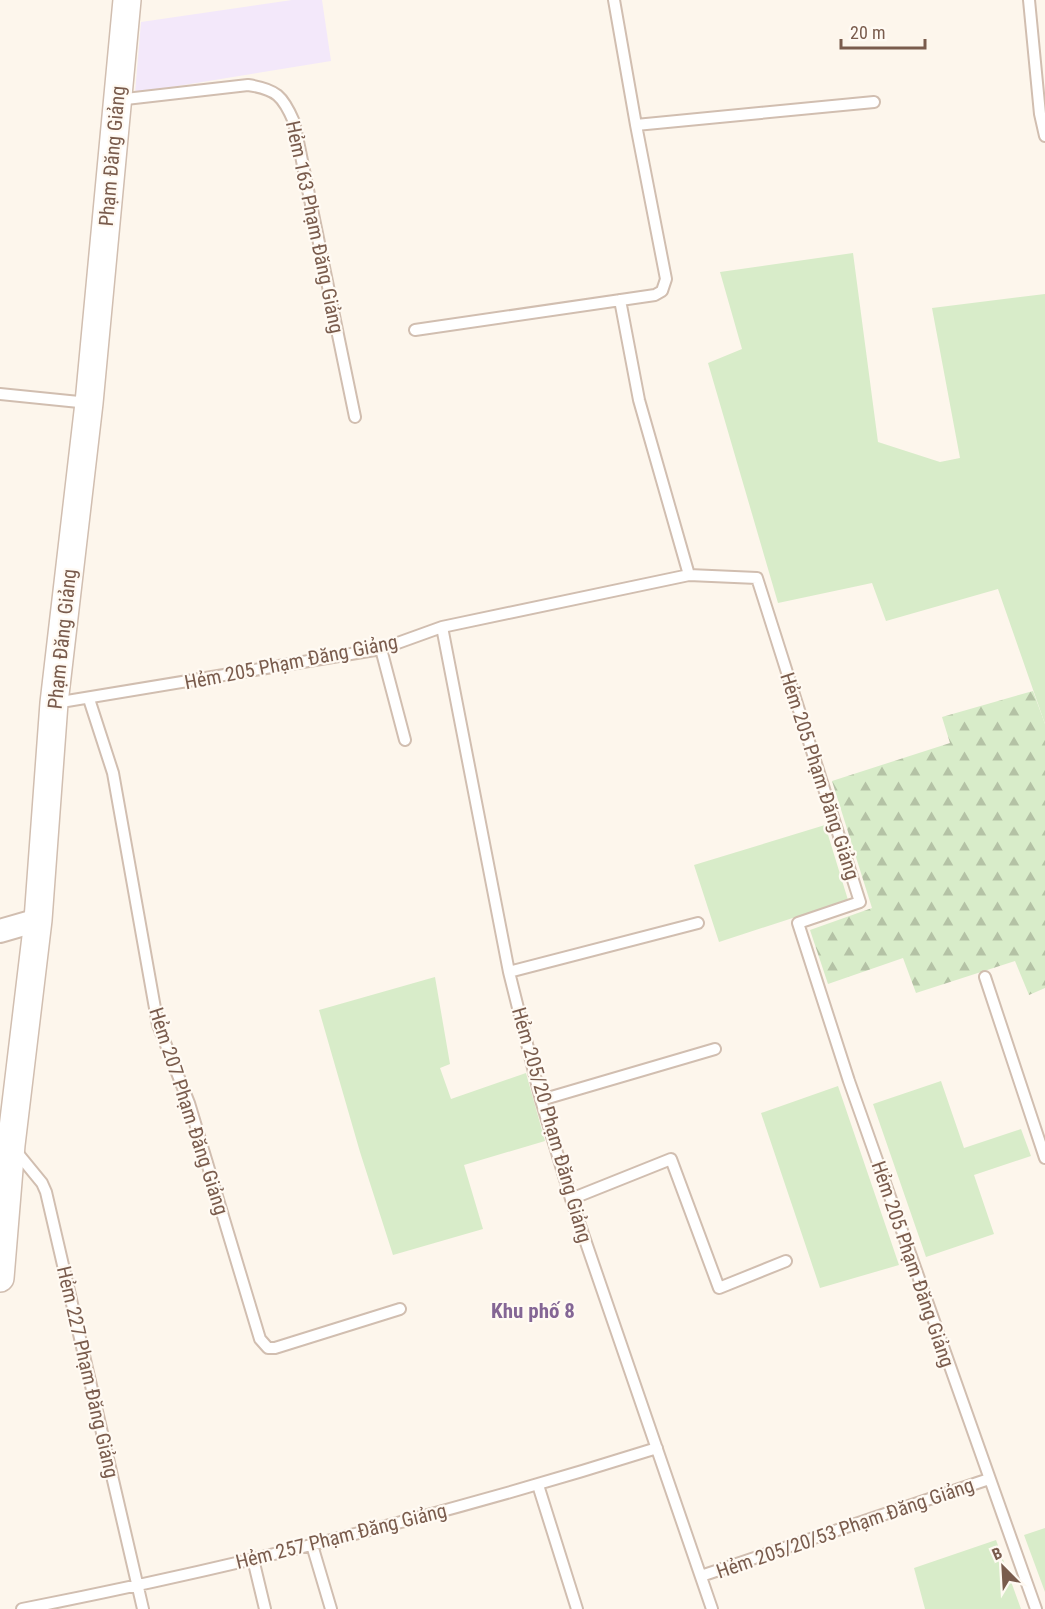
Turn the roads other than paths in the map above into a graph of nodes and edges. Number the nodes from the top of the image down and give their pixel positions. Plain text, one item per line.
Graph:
1 (126, 0) edge
2 (614, 0) edge
3 (1029, 0) edge
4 (117, 100) junction
5 (874, 102) dead end
6 (636, 125) junction
7 (1045, 136) edge
8 (620, 300) junction
9 (415, 330) dead end
10 (0, 394) edge
11 (89, 403) junction
12 (355, 417) dead end
13 (689, 575) junction
14 (442, 627) junction
15 (381, 649) junction
16 (89, 699) junction
17 (54, 703) junction
18 (405, 740) dead end
19 (38, 920) junction
20 (698, 923) dead end
21 (0, 931) edge
22 (509, 972) junction
23 (985, 977) dead end
24 (715, 1049) dead end
25 (541, 1100) junction
26 (11, 1145) junction
27 (1045, 1158) edge
28 (571, 1198) junction
29 (786, 1261) dead end
30 (0, 1278) edge
31 (400, 1309) dead end
32 (657, 1448) junction
33 (989, 1479) junction
34 (538, 1485) junction
35 (312, 1545) junction
36 (253, 1559) junction
37 (701, 1576) junction
38 (137, 1586) junction
39 (22, 1609) edge
40 (143, 1609) edge
41 (265, 1609) edge
42 (331, 1609) edge
43 (577, 1609) edge
44 (712, 1609) edge
45 (1036, 1609) edge

1 - 4 street, Phạm Đăng Giảng
2 - 6 lane
3 - 7 lane
4 - 11 street, Phạm Đăng Giảng
4 - 12 lane, Hẻm 163 Phạm Đăng Giảng
5 - 6 lane
6 - 8 lane
8 - 9 lane
8 - 13 lane
10 - 11 lane
11 - 17 street, Phạm Đăng Giảng
13 - 14 lane, Hẻm 205 Phạm Đăng Giảng
13 - 33 lane, Hẻm 205 Phạm Đăng Giảng
14 - 15 lane, Hẻm 205 Phạm Đăng Giảng
14 - 22 lane, Hẻm 205/20 Phạm Đăng Giảng
15 - 16 lane, Hẻm 205 Phạm Đăng Giảng
15 - 18 lane
16 - 17 lane, Hẻm 205 Phạm Đăng Giảng
16 - 31 lane, Hẻm 207 Phạm Đăng Giảng
17 - 19 street, Phạm Đăng Giảng
19 - 21 street
19 - 26 street, Phạm Đăng Giảng
20 - 22 lane
22 - 25 lane, Hẻm 205/20 Phạm Đăng Giảng
23 - 27 lane
24 - 25 lane
25 - 28 lane, Hẻm 205/20 Phạm Đăng Giảng
26 - 30 street, Phạm Đăng Giảng
26 - 38 lane, Hẻm 227 Phạm Đăng Giảng
28 - 29 lane
28 - 32 lane, Hẻm 205/20 Phạm Đăng Giảng
32 - 34 lane, Hẻm 257 Phạm Đăng Giảng
32 - 37 lane, Hẻm 205/20 Phạm Đăng Giảng
33 - 37 lane, Hẻm 205/20/53 Phạm Đăng Giảng
33 - 45 lane, Hẻm 205 Phạm Đăng Giảng
34 - 35 lane, Hẻm 257 Phạm Đăng Giảng
34 - 43 lane
35 - 36 lane, Hẻm 257 Phạm Đăng Giảng
35 - 42 lane
36 - 38 lane, Hẻm 257 Phạm Đăng Giảng
36 - 41 lane
37 - 44 lane, Hẻm 205/20 Phạm Đăng Giảng
38 - 39 lane, Hẻm 257 Phạm Đăng Giảng
38 - 40 lane, Hẻm 227 Phạm Đăng Giảng

